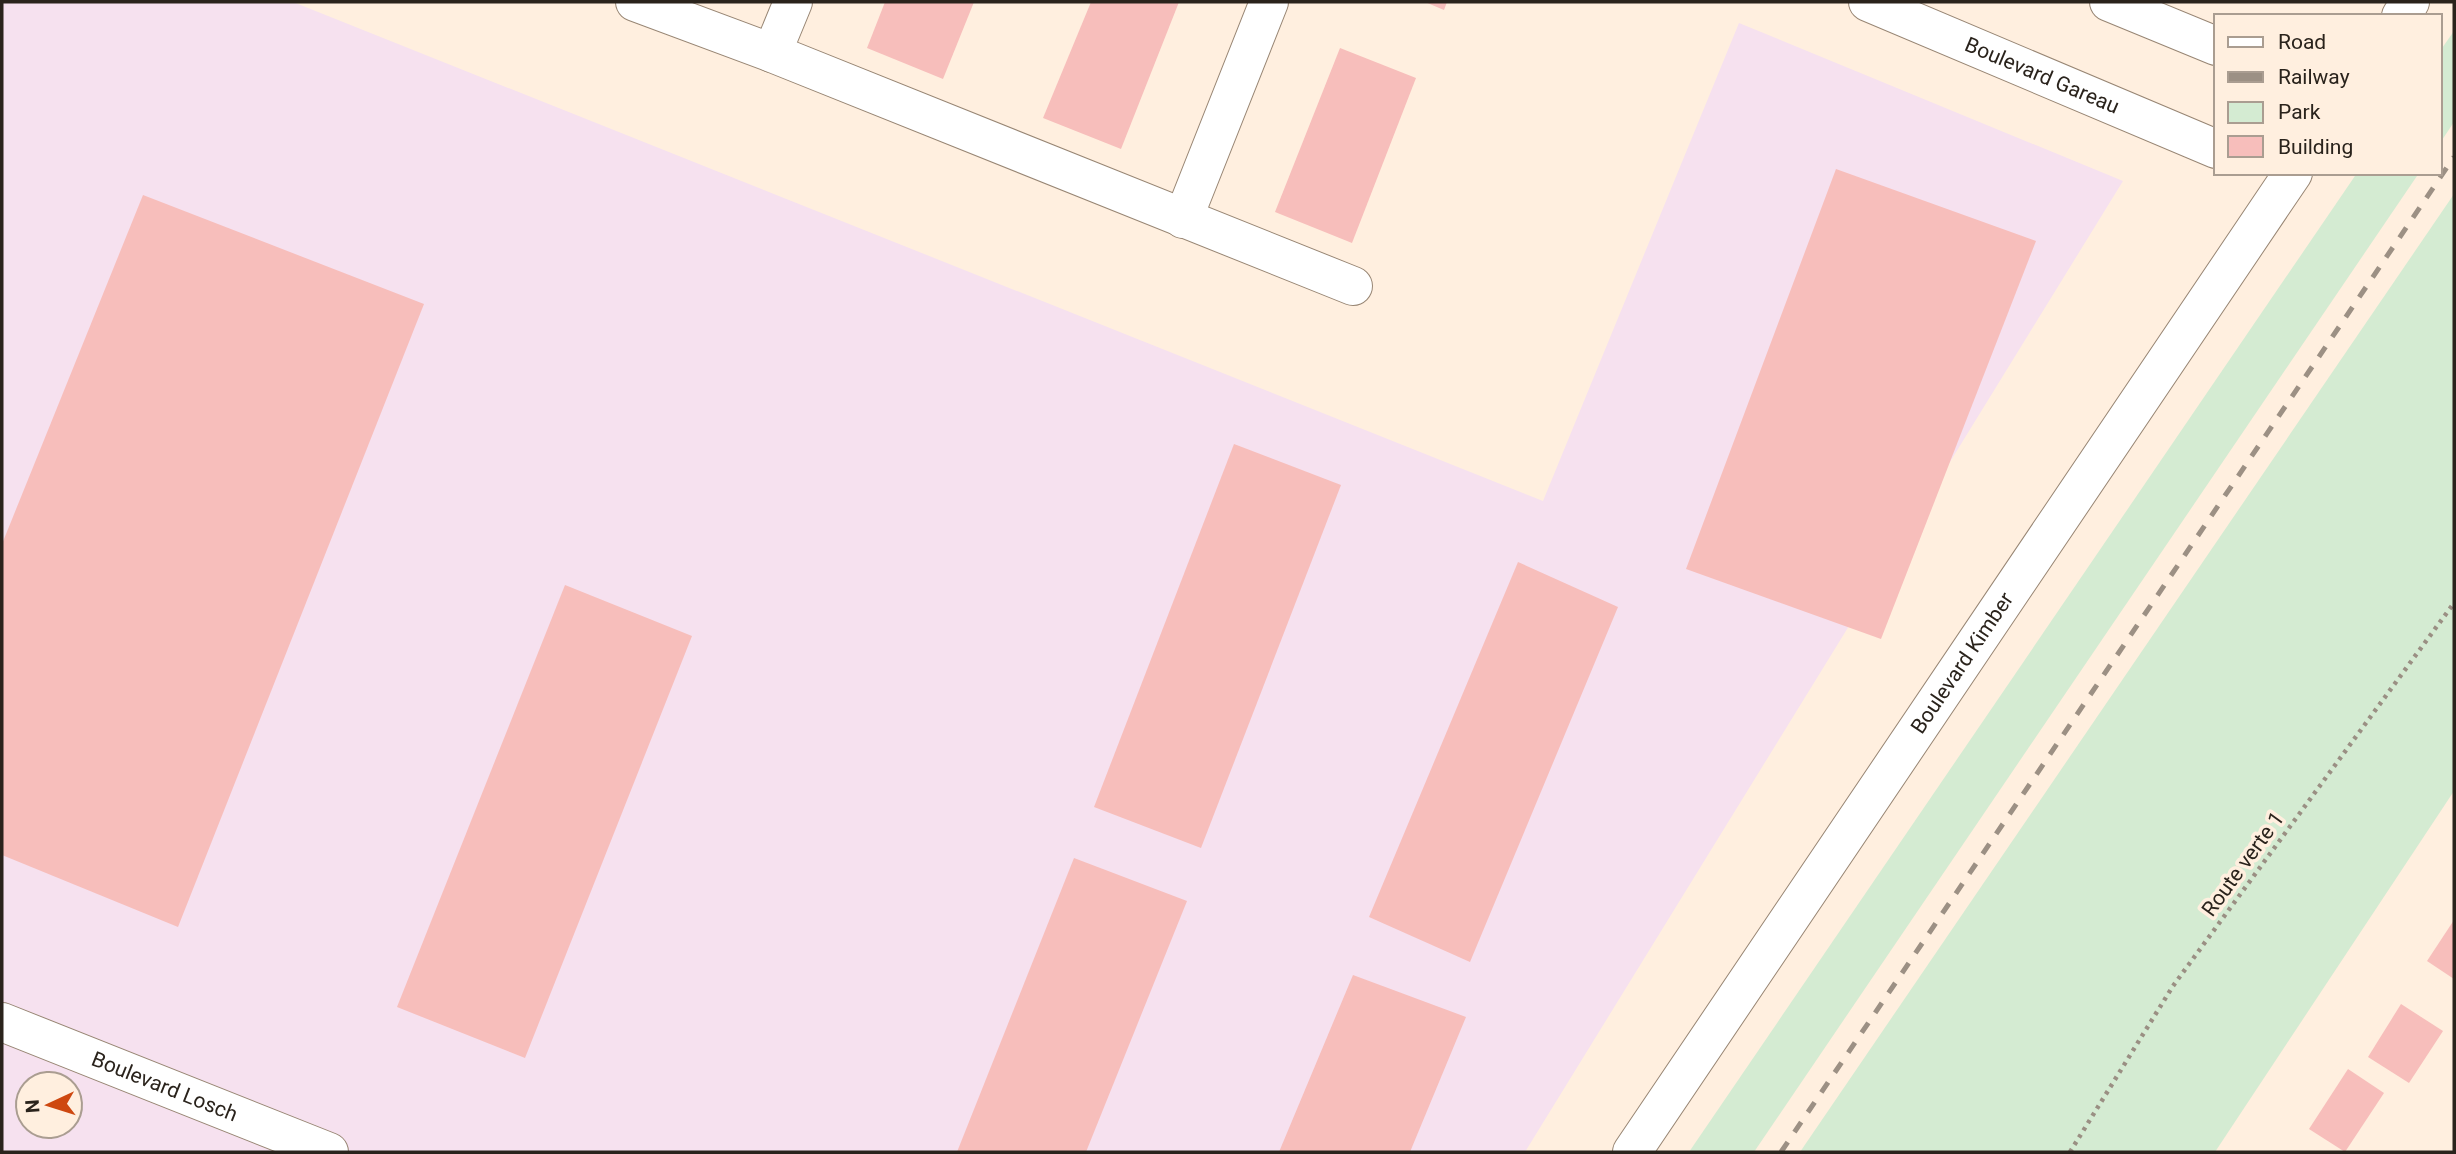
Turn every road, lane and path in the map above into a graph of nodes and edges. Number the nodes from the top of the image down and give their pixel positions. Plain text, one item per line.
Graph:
1 (635, 2) edge
2 (793, 2) edge
3 (1269, 2) edge
4 (1868, 2) edge
5 (2109, 2) edge
6 (2214, 45) edge
7 (772, 53) junction
8 (2214, 148) edge
9 (2285, 175) edge
10 (1183, 219) junction
11 (1353, 286) dead end
12 (2454, 603) edge
13 (2, 1022) edge
14 (328, 1152) edge
15 (1632, 1152) edge
16 (2070, 1152) edge

1 - 7 street
2 - 7 street
3 - 10 street
4 - 8 street, Boulevard Gareau
5 - 6 street
7 - 10 street
9 - 15 street, Boulevard Kimber
10 - 11 street
12 - 16 path, Route verte 1
13 - 14 street, Boulevard Losch

